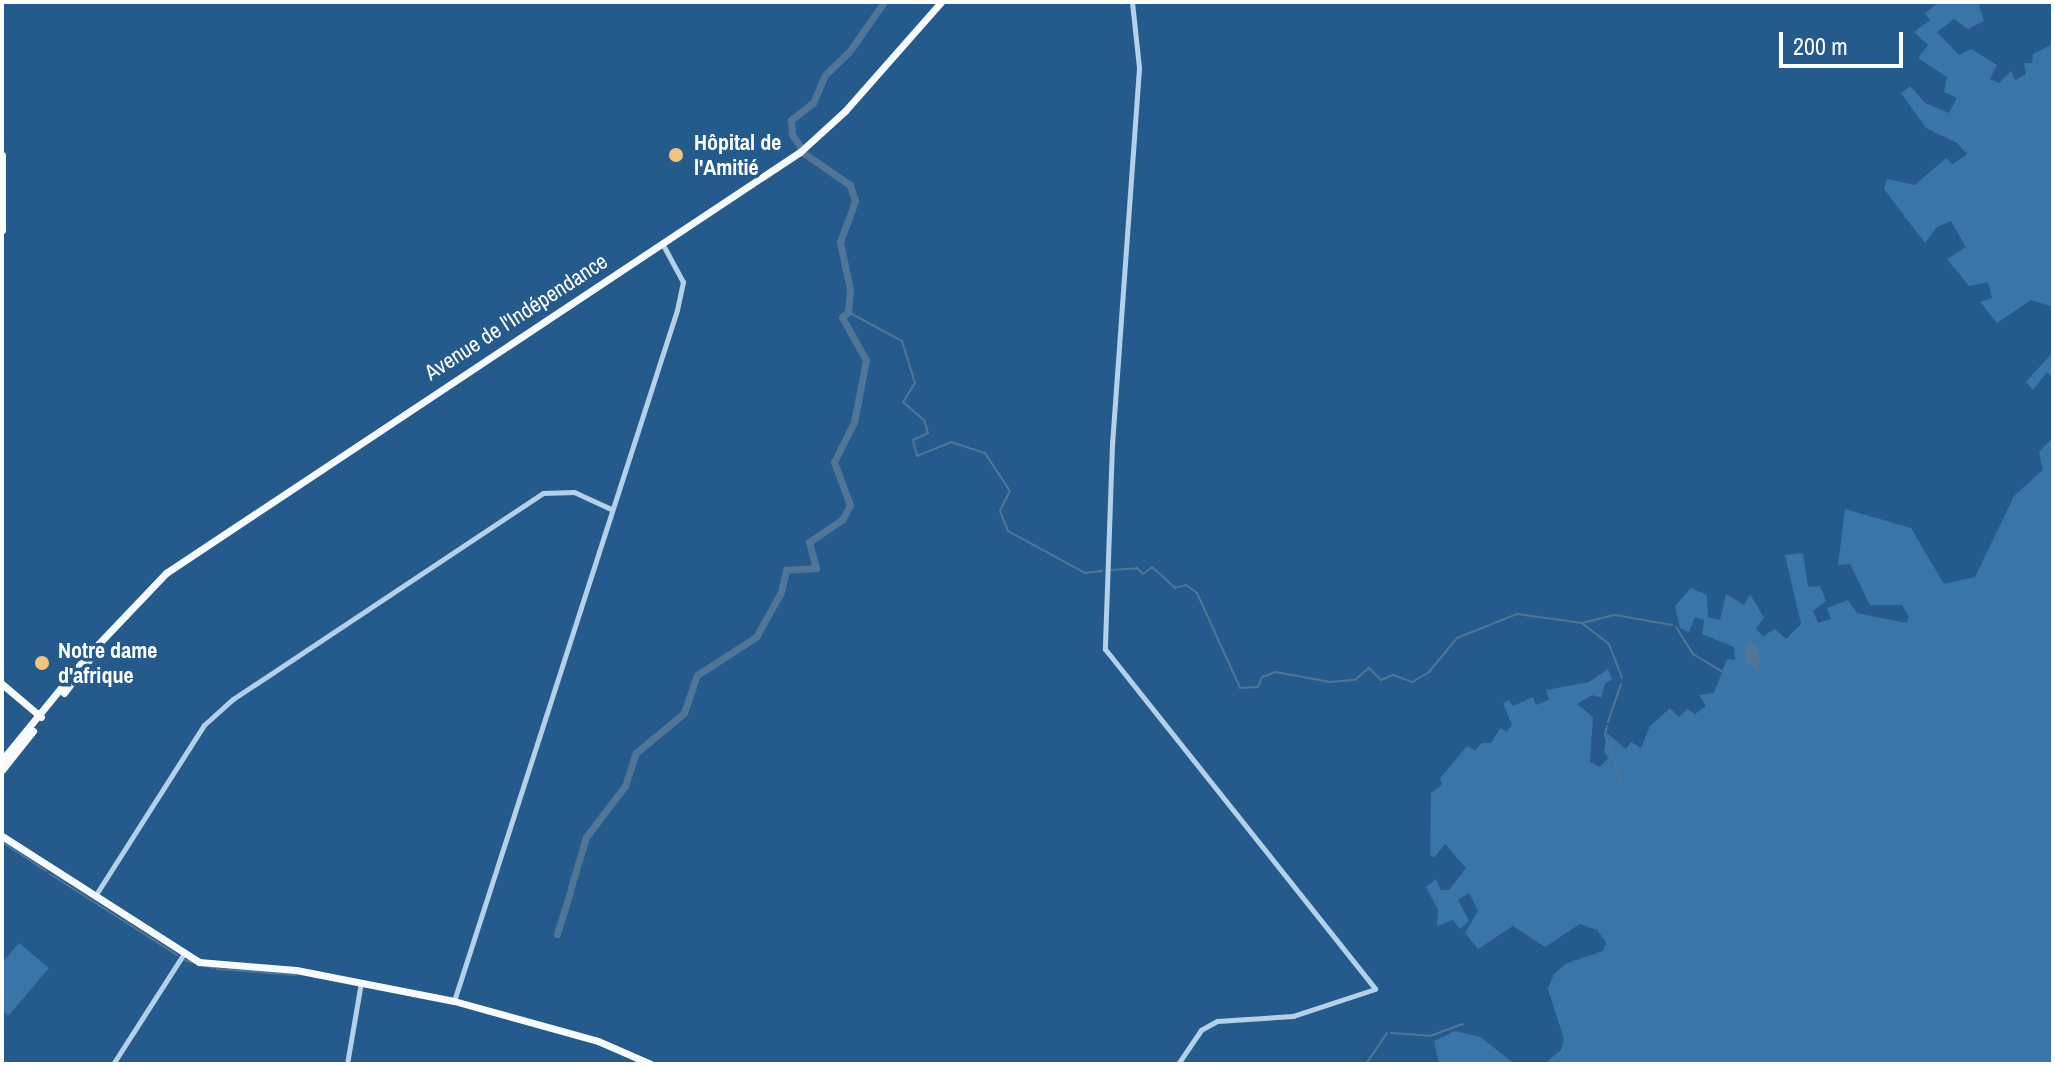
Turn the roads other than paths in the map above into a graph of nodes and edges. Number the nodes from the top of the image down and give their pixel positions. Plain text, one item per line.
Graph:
1 (941, 2) edge
2 (1132, 2) edge
3 (2, 155) edge
4 (2, 230) edge
5 (662, 243) junction
6 (611, 509) junction
7 (97, 647) junction
8 (2, 684) edge
9 (51, 702) junction
10 (28, 705) junction
11 (41, 717) junction
12 (30, 727) junction
13 (2, 760) edge
14 (2, 770) edge
15 (2, 836) edge
16 (95, 896) junction
17 (183, 955) junction
18 (361, 981) junction
19 (454, 1001) junction
20 (113, 1064) edge
21 (347, 1064) edge
22 (651, 1064) edge
23 (1178, 1064) edge

1 - 5 main road, Avenue de l'Indépendance
2 - 23 street
3 - 4 main road
5 - 6 street
5 - 7 main road, Avenue de l'Indépendance
6 - 16 street
6 - 19 street
7 - 9 main road, Avenue de l'Indépendance
7 - 11 main road, Avenue de l'Indépendance
8 - 10 main road
9 - 10 main road
9 - 11 main road, Avenue de l'Indépendance
10 - 11 main road
10 - 12 main road
11 - 12 main road, Avenue de l'Indépendance
11 - 14 main road, Avenue de l'Indépendance
12 - 13 main road, Avenue de l'Indépendance
15 - 16 main road
16 - 17 main road
17 - 18 main road
17 - 20 street
18 - 19 main road
18 - 21 street
19 - 22 main road

